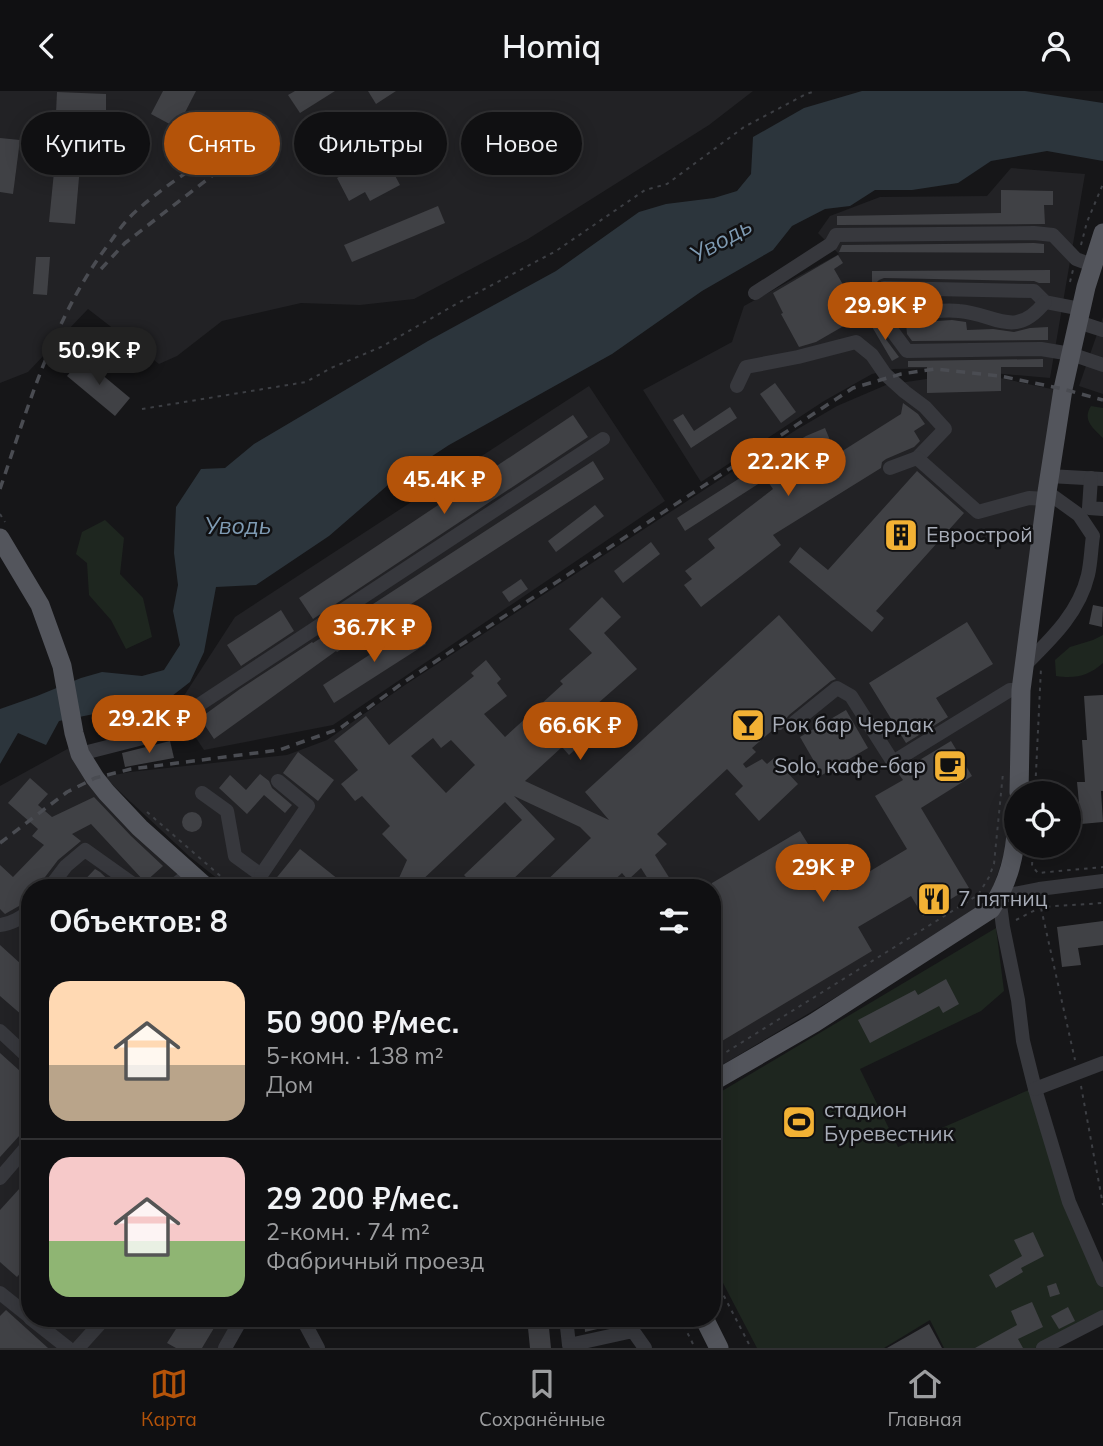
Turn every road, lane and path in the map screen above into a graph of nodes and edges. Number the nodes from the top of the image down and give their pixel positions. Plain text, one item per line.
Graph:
1 (816, 91) edge
2 (1103, 233) edge
3 (1092, 265) junction
4 (884, 288) dead end
5 (755, 293) dead end
6 (1045, 302) junction
7 (909, 314) dead end
8 (1079, 315) junction
9 (887, 324) dead end
10 (1103, 330) edge
11 (1071, 354) junction
12 (1103, 365) edge
13 (737, 386) dead end
14 (142, 409) dead end
15 (603, 439) dead end
16 (917, 458) junction
17 (890, 468) dead end
18 (1097, 478) edge
19 (1047, 489) junction
20 (1103, 509) edge
21 (0, 538) edge
22 (1042, 648) junction
23 (1025, 665) junction
24 (1021, 690) junction
25 (795, 722) dead end
26 (80, 754) junction
27 (1004, 765) dead end
28 (278, 781) dead end
29 (1019, 781) edge
30 (1036, 781) edge
31 (202, 793) dead end
32 (142, 807) dead end
33 (1012, 858) edge
34 (1032, 858) edge
35 (1103, 867) edge
36 (190, 873) junction
37 (56, 879) edge
38 (125, 879) edge
39 (182, 879) edge
40 (197, 879) edge
41 (224, 879) edge
42 (256, 879) edge
43 (259, 879) edge
44 (1103, 881) edge
45 (999, 897) junction
46 (1103, 903) edge
47 (1041, 907) junction
48 (21, 917) edge
49 (0, 925) edge
50 (1003, 927) junction
51 (0, 1031) edge
52 (21, 1051) edge
53 (721, 1055) edge
54 (1103, 1063) edge
55 (1078, 1073) junction
56 (721, 1077) edge
57 (1035, 1089) junction
58 (21, 1154) edge
59 (0, 1178) edge
60 (1103, 1205) edge
61 (1103, 1280) edge
62 (721, 1290) edge
63 (0, 1293) edge
64 (21, 1310) edge
65 (1103, 1317) edge
66 (41, 1327) edge
67 (97, 1327) edge
68 (237, 1327) edge
69 (307, 1327) edge
70 (567, 1327) edge
71 (684, 1327) edge
72 (708, 1327) edge
73 (68, 1348) edge
74 (78, 1348) edge
75 (225, 1348) edge
76 (318, 1348) edge
77 (645, 1348) edge
78 (695, 1348) edge
79 (719, 1348) edge
80 (751, 1348) edge
81 (1044, 1348) edge

1 - 14 path
2 - 3 main road
3 - 5 street
3 - 8 main road
4 - 6 street
6 - 7 street
6 - 8 street
8 - 10 street
8 - 11 main road
9 - 11 street
11 - 12 street
11 - 19 main road
13 - 16 street
15 - 26 street
16 - 17 street
16 - 19 street
18 - 19 street
18 - 20 street
19 - 22 street
19 - 23 main road
21 - 26 main road
22 - 23 street
22 - 30 path
23 - 24 main road
24 - 25 street
24 - 29 main road
26 - 36 main road
27 - 53 path
28 - 43 street
31 - 42 street
32 - 41 path
33 - 45 main road
34 - 35 path
36 - 39 street
36 - 40 main road
37 - 38 street
44 - 45 street
45 - 50 street
45 - 56 main road
46 - 47 path
47 - 50 path
47 - 55 path
48 - 49 street
50 - 57 street
51 - 52 street
54 - 55 street
55 - 57 street
55 - 60 path
57 - 61 street
58 - 59 street
62 - 80 path
63 - 64 street
65 - 81 street
66 - 73 street
67 - 74 street
68 - 75 street
69 - 76 street
70 - 77 street
71 - 78 path
72 - 79 main road

